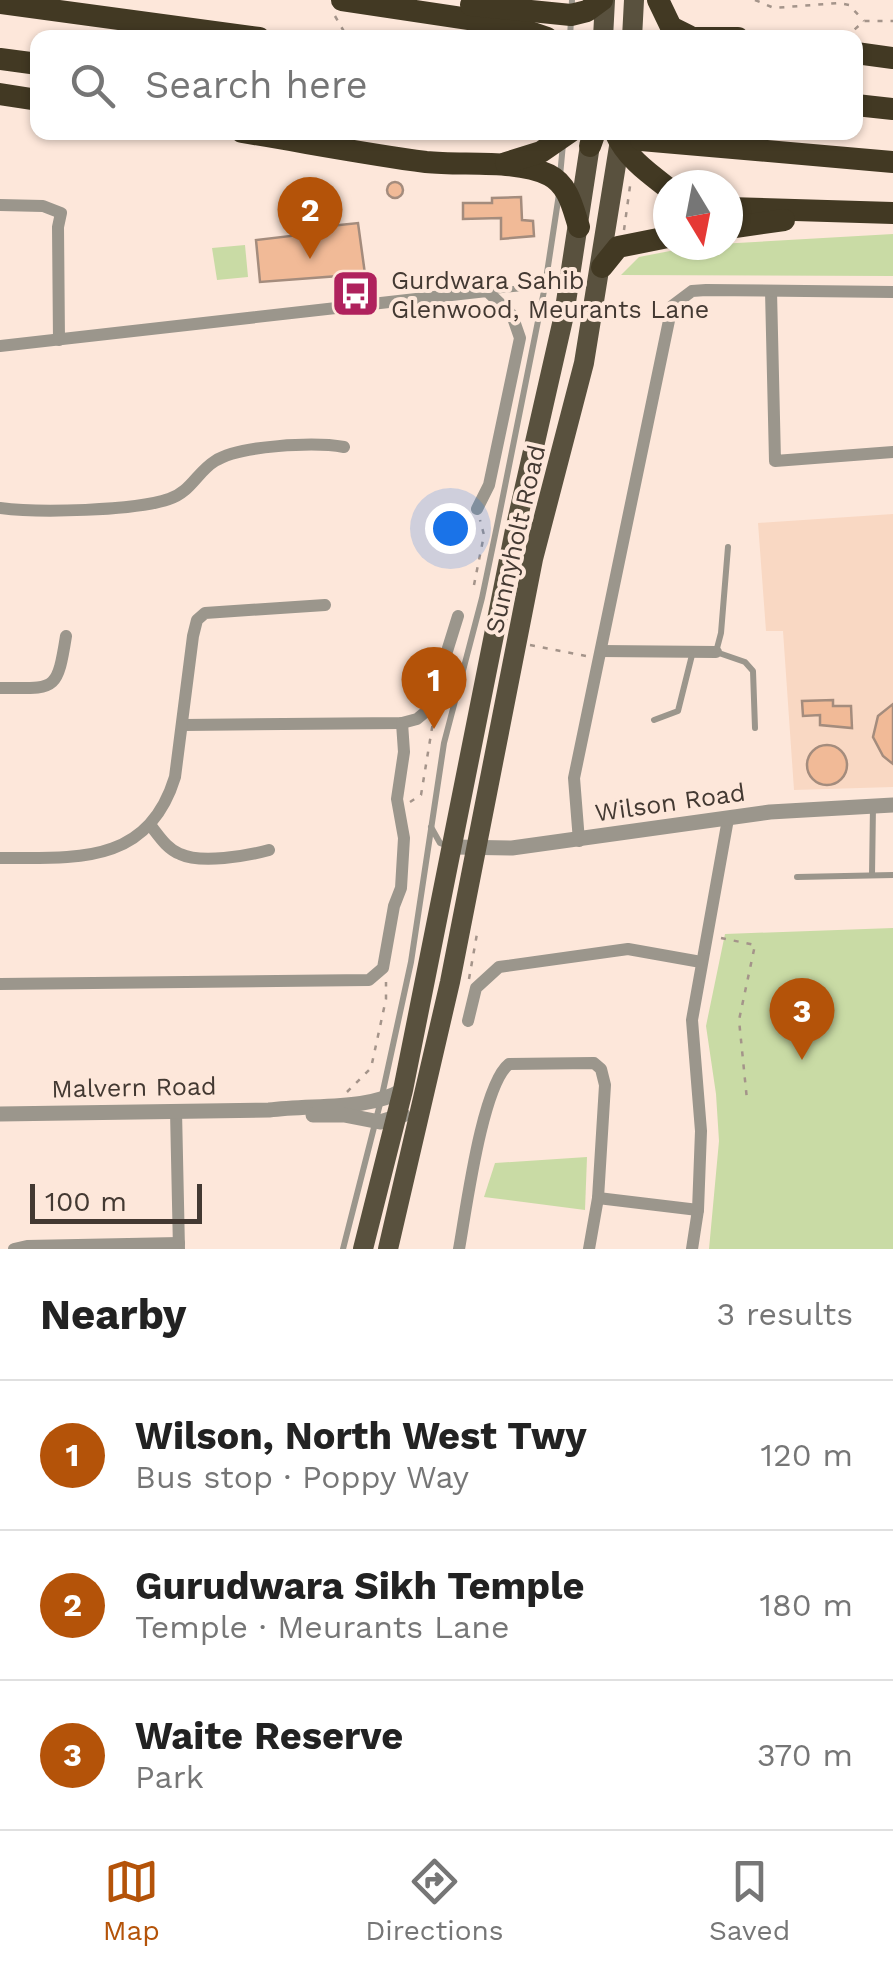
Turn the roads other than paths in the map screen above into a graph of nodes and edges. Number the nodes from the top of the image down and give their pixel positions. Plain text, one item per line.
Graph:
1 (407, 0) edge
2 (603, 0) edge
3 (634, 0) edge
4 (658, 0) edge
5 (0, 2) edge
6 (338, 6) edge
7 (571, 18) edge
8 (201, 30) edge
9 (524, 30) edge
10 (602, 30) edge
11 (632, 30) edge
12 (676, 30) edge
13 (863, 54) edge
14 (893, 58) edge
15 (0, 59) edge
16 (30, 63) edge
17 (0, 94) edge
18 (30, 99) edge
19 (863, 106) edge
20 (893, 109) edge
21 (292, 140) edge
22 (570, 140) edge
23 (577, 140) edge
24 (579, 140) edge
25 (624, 140) edge
26 (626, 140) edge
27 (657, 140) edge
28 (893, 162) edge
29 (498, 165) junction
30 (653, 177) edge
31 (560, 183) junction
32 (0, 205) edge
33 (743, 209) edge
34 (822, 212) junction
35 (893, 212) edge
36 (743, 225) edge
37 (579, 228) junction
38 (653, 239) edge
39 (602, 267) junction
40 (545, 286) junction
41 (487, 291) junction
42 (771, 291) junction
43 (893, 292) edge
44 (58, 340) junction
45 (0, 346) edge
46 (344, 447) dead end
47 (893, 452) edge
48 (0, 508) edge
49 (477, 508) dead end
50 (728, 547) dead end
51 (326, 605) dead end
52 (458, 616) dead end
53 (66, 636) dead end
54 (694, 651) junction
55 (716, 652) junction
56 (600, 655) junction
57 (0, 688) edge
58 (654, 720) dead end
59 (402, 723) junction
60 (184, 725) junction
61 (756, 728) dead end
62 (893, 805) edge
63 (874, 806) junction
64 (728, 819) junction
65 (151, 826) junction
66 (430, 826) junction
67 (579, 840) junction
68 (454, 847) junction
69 (478, 848) junction
70 (270, 850) dead end
71 (0, 858) edge
72 (893, 874) edge
73 (872, 875) junction
74 (797, 877) dead end
75 (701, 962) junction
76 (0, 984) edge
77 (468, 1021) dead end
78 (403, 1090) junction
79 (381, 1100) junction
80 (424, 1100) junction
81 (269, 1110) junction
82 (176, 1112) junction
83 (0, 1114) edge
84 (386, 1120) junction
85 (598, 1198) junction
86 (698, 1210) junction
87 (179, 1246) edge
88 (14, 1249) edge
89 (342, 1249) edge
90 (363, 1249) edge
91 (388, 1249) edge
92 (459, 1249) edge
93 (589, 1249) edge
94 (692, 1249) edge

1 - 7 highway
2 - 7 highway
2 - 10 main road
3 - 11 main road
4 - 12 highway
5 - 8 highway
6 - 9 highway
13 - 14 highway
15 - 16 highway
17 - 18 highway
19 - 20 highway
21 - 29 highway
22 - 29 highway
23 - 31 lane
24 - 37 main road, Sunnyholt Road
25 - 39 main road, Sunnyholt Road
26 - 30 highway
27 - 28 highway
29 - 31 highway
31 - 37 highway
31 - 40 lane
32 - 44 street
33 - 34 highway
34 - 35 highway
34 - 36 highway
37 - 68 main road, Sunnyholt Road
38 - 39 highway
39 - 69 main road, Sunnyholt Road
40 - 41 lane
40 - 66 lane
41 - 44 street
41 - 49 street
42 - 43 street
42 - 47 street
42 - 56 street
44 - 45 street
46 - 48 street
50 - 55 lane
51 - 60 street
52 - 59 street
53 - 57 street
54 - 55 street
54 - 56 street
54 - 58 lane
55 - 61 lane
56 - 67 street
59 - 60 street
59 - 76 street
60 - 65 street
62 - 63 street, Wilson Road
63 - 64 street, Wilson Road
63 - 73 lane
64 - 67 street, Wilson Road
64 - 75 street
65 - 70 street
65 - 71 street
66 - 68 lane
66 - 79 lane
67 - 69 street, Wilson Road
68 - 69 street, Wilson Road
68 - 78 main road, Sunnyholt Road
69 - 80 main road, Sunnyholt Road
72 - 73 lane
73 - 74 lane
75 - 77 street
75 - 86 street
78 - 79 street, Malvern Road
78 - 84 main road, Sunnyholt Road
79 - 81 street, Malvern Road
79 - 84 lane
80 - 84 street
80 - 91 main road, Sunnyholt Road
81 - 82 street, Malvern Road
81 - 84 street, Malvern Road
82 - 83 street, Malvern Road
82 - 87 street
84 - 89 lane
84 - 90 main road, Sunnyholt Road
85 - 86 street
85 - 92 street
85 - 93 street
86 - 94 street
87 - 88 street

